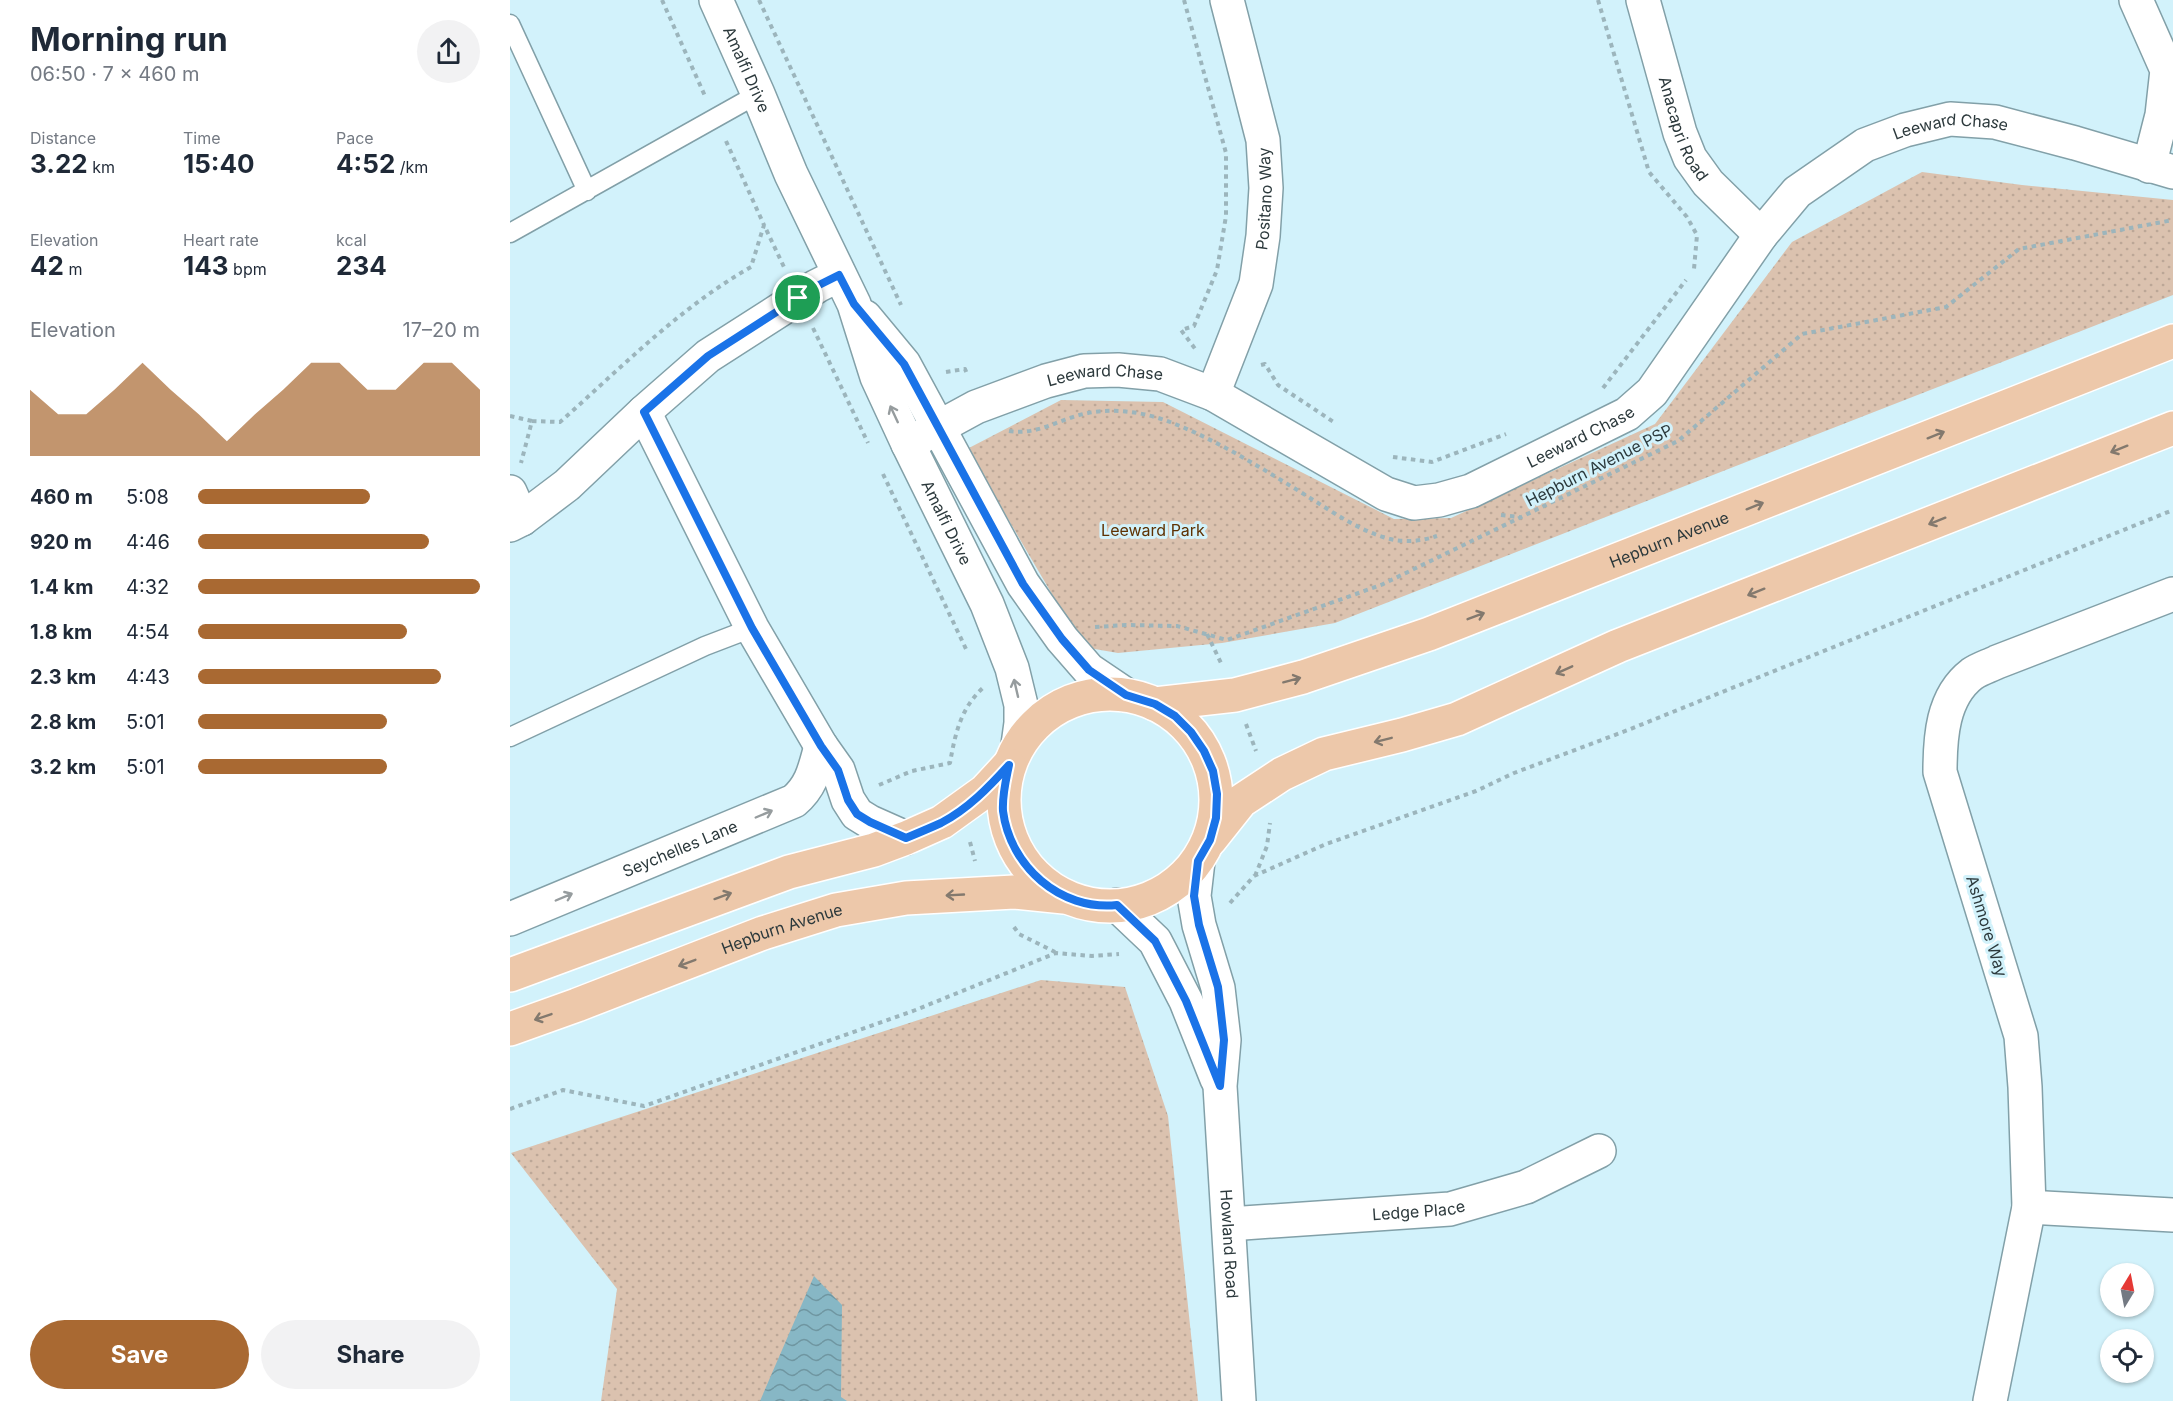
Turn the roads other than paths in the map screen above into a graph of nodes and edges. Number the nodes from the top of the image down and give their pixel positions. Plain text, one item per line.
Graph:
1 (716, 0) edge
2 (1227, 0) edge
3 (1643, 0) edge
4 (2136, 0) edge
5 (510, 24) edge
6 (758, 94) junction
7 (2161, 169) edge
8 (587, 191) junction
9 (510, 233) edge
10 (1761, 235) junction
11 (839, 275) junction
12 (854, 304) junction
13 (2173, 341) edge
14 (1218, 380) junction
15 (644, 412) junction
16 (937, 428) junction
17 (2173, 428) edge
18 (908, 444) junction
19 (515, 502) edge
20 (2173, 594) edge
21 (752, 628) junction
22 (1140, 699) junction
23 (510, 737) edge
24 (821, 746) junction
25 (1014, 755) junction
26 (906, 838) junction
27 (1204, 850) junction
28 (1065, 897) junction
29 (1117, 905) junction
30 (510, 919) edge
31 (510, 975) edge
32 (510, 1029) edge
33 (1220, 1086) junction
34 (1599, 1151) dead end
35 (2029, 1207) junction
36 (2173, 1215) edge
37 (1229, 1224) junction
38 (1239, 1401) edge
39 (1990, 1401) edge

1 - 6 street, Amalfi Drive
2 - 14 street, Positano Way
3 - 10 street, Anacapri Road
4 - 7 street
5 - 8 lane
6 - 8 lane
6 - 11 street, Amalfi Drive
7 - 10 street, Leeward Chase
8 - 9 lane
10 - 14 street, Leeward Chase
11 - 12 street, Amalfi Drive
11 - 15 street
12 - 16 street, Amalfi Drive
18 -> 12 street, Amalfi Drive
22 -> 13 main road, Hepburn Avenue
14 - 16 street, Leeward Chase
15 - 19 street
15 - 21 street
16 - 18 street, Leeward Chase
16 - 22 street, Amalfi Drive
17 -> 27 main road
25 -> 18 street, Amalfi Drive
20 - 35 street, Ashmore Way
21 - 23 lane
21 - 24 street
22 - 25 main road
22 - 27 main road
24 - 26 street
30 -> 24 street, Seychelles Lane
25 - 26 main road
25 - 28 main road
31 -> 26 main road
27 - 29 main road
27 - 33 street, Howland Road
28 - 29 main road
28 -> 32 main road, Hepburn Avenue
29 - 33 street, Howland Road
33 - 37 street, Howland Road
34 - 37 street, Ledge Place
35 - 36 street
35 - 39 street, Ashmore Way
37 - 38 street, Howland Road

